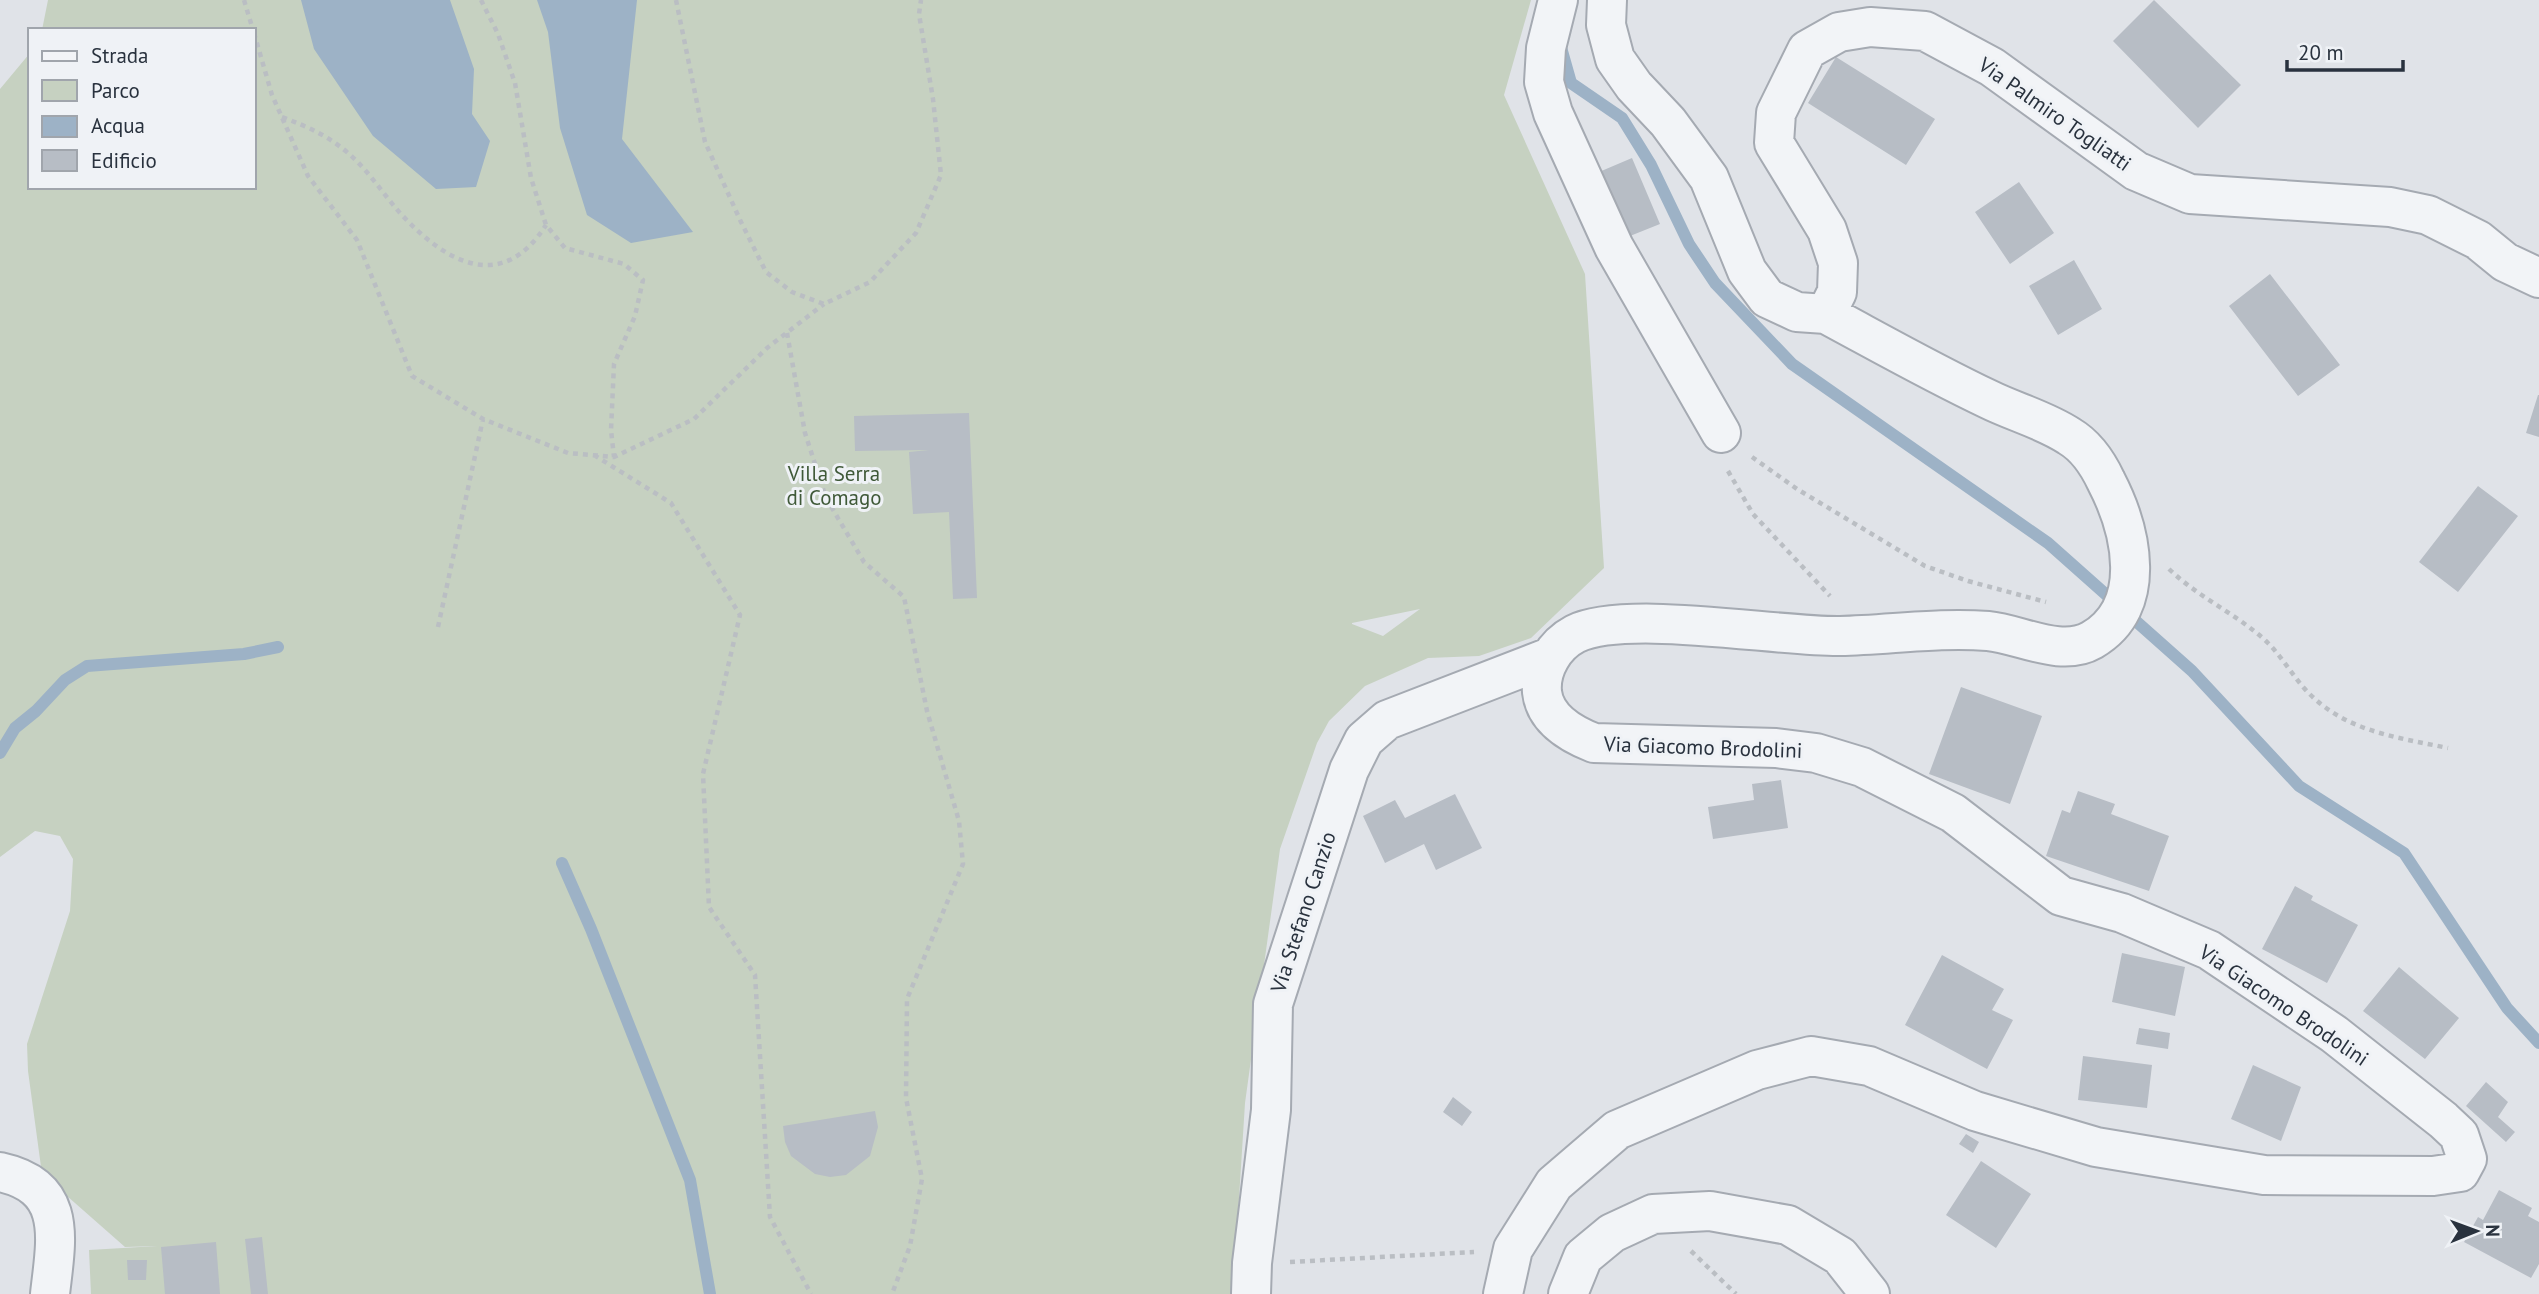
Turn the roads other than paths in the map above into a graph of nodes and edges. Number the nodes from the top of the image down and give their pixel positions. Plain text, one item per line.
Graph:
1 (1558, 0) edge
2 (1607, 0) edge
3 (2539, 278) edge
4 (1826, 314) junction
5 (1721, 433) road end
6 (1550, 657) junction
7 (0, 1172) edge
8 (1252, 1278) edge
9 (50, 1294) edge
10 (1503, 1294) edge
11 (1568, 1294) edge
12 (1870, 1294) edge

1 - 5 street
2 - 4 street
3 - 4 street, Via Palmiro Togliatti
4 - 6 street
6 - 8 street, Via Stefano Canzio
6 - 10 street, Via Giacomo Brodolini
7 - 9 street
11 - 12 street

